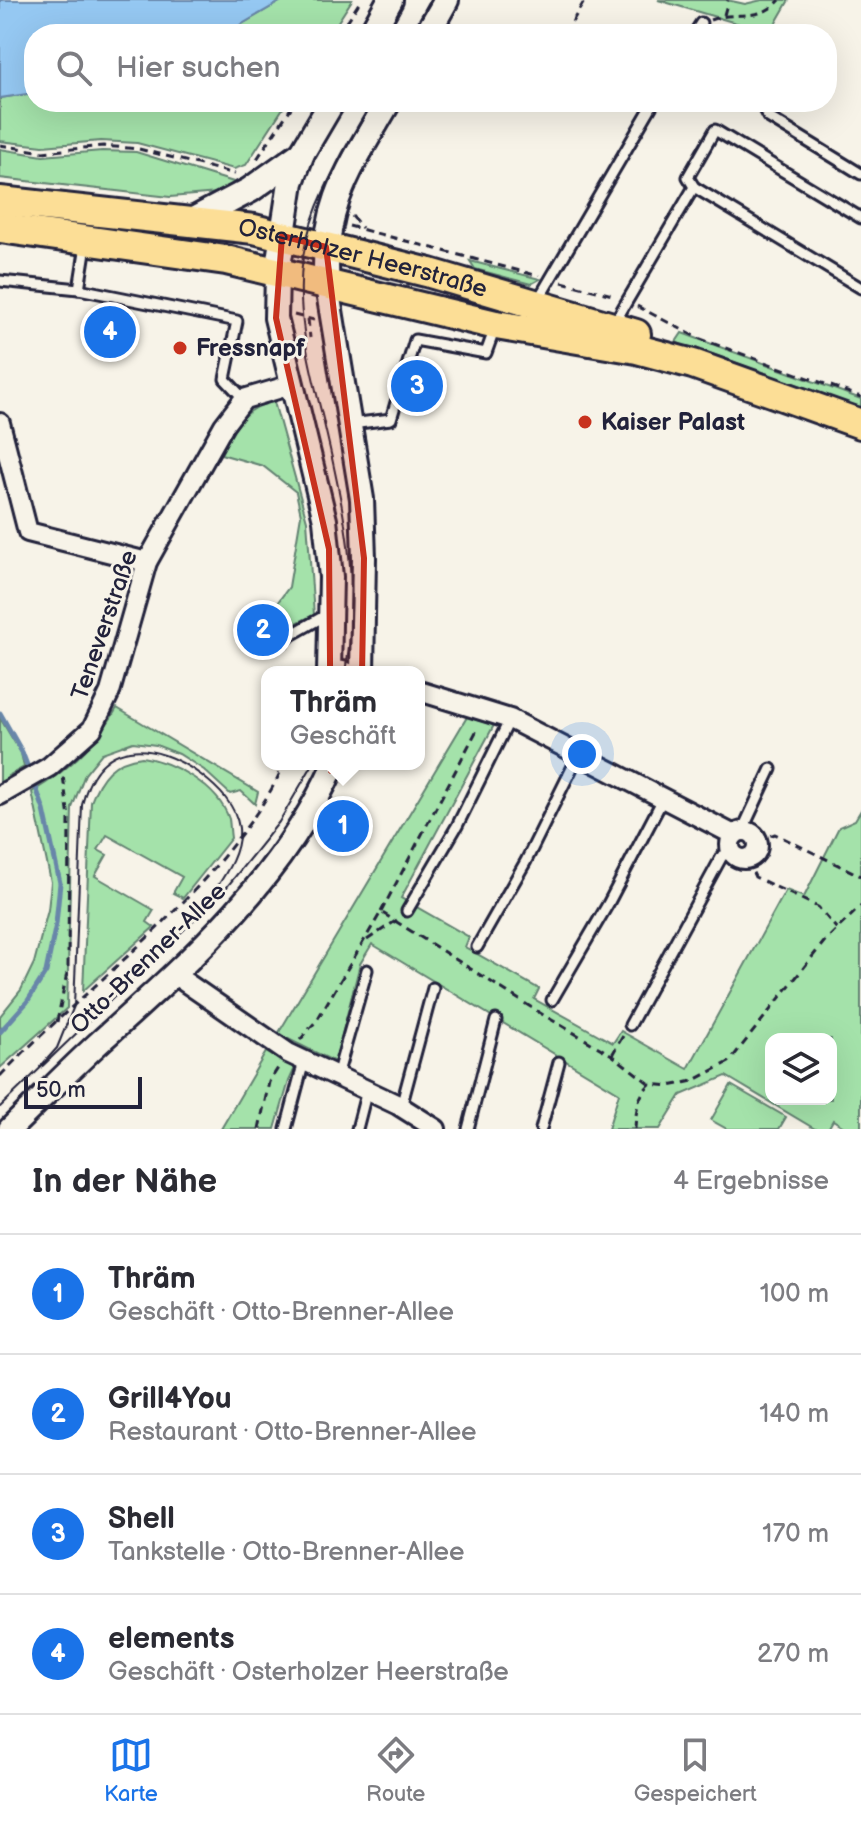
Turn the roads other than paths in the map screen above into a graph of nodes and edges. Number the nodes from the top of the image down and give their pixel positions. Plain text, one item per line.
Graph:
1 (390, 0) edge
2 (446, 0) edge
3 (377, 24) edge
4 (433, 24) edge
5 (326, 112) edge
6 (382, 112) edge
7 (648, 112) edge
8 (765, 112) edge
9 (302, 153) junction
10 (861, 174) edge
11 (694, 187) junction
12 (10, 202) edge
13 (861, 218) edge
14 (191, 221) junction
15 (0, 228) edge
16 (282, 236) junction
17 (86, 240) junction
18 (326, 247) junction
19 (277, 273) junction
20 (0, 281) edge
21 (327, 286) junction
22 (861, 288) edge
23 (79, 289) junction
24 (536, 303) junction
25 (496, 325) junction
26 (612, 326) junction
27 (693, 364) junction
28 (291, 385) junction
29 (244, 399) junction
30 (0, 423) edge
31 (350, 424) junction
32 (861, 424) edge
33 (147, 562) junction
34 (331, 613) junction
35 (283, 642) dead end
36 (335, 666) edge
37 (362, 666) edge
38 (425, 693) edge
39 (510, 719) junction
40 (579, 754) junction
41 (771, 769) dead end
42 (330, 770) edge
43 (0, 795) edge
44 (664, 797) junction
45 (742, 844) junction
46 (407, 911) dead end
47 (477, 947) dead end
48 (367, 970) dead end
49 (175, 975) junction
50 (433, 988) dead end
51 (552, 1000) dead end
52 (496, 1020) dead end
53 (630, 1025) road end
54 (296, 1057) junction
55 (559, 1062) dead end
56 (337, 1076) junction
57 (367, 1090) junction
58 (401, 1107) junction
59 (432, 1128) edge
60 (10, 1129) edge
61 (286, 1129) edge
62 (357, 1129) edge
63 (468, 1129) edge
64 (541, 1129) edge

1 - 3 main road
2 - 4 main road
5 - 9 main road
6 - 18 main road
7 - 24 lane
8 - 10 lane
9 - 14 main road
9 - 16 main road
11 - 13 lane
11 - 22 lane
11 - 26 lane
12 - 14 main road, Osterholzer Heerstraße
14 - 16 main road, Osterholzer Heerstraße
15 - 17 main road, Osterholzer Heerstraße
16 - 18 main road, Osterholzer Heerstraße
16 - 19 main road
17 - 19 main road, Osterholzer Heerstraße
17 - 23 lane
18 - 21 main road
18 - 24 main road, Osterholzer Heerstraße
19 - 21 main road, Osterholzer Heerstraße
19 - 28 street
20 - 23 lane
21 - 25 main road, Osterholzer Heerstraße
21 - 31 street
23 - 29 lane
24 - 26 main road, Osterholzer Heerstraße
25 - 27 main road, Osterholzer Heerstraße
25 - 31 lane
26 - 27 main road, Osterholzer Heerstraße
27 - 32 main road, Osterholzer Heerstraße
28 - 29 street
28 - 34 street
29 - 33 street, Teneverstraße
30 - 33 street
31 - 37 street
33 - 43 street, Teneverstraße
34 - 35 lane
34 - 36 street
38 - 39 street
39 - 40 street
39 - 46 lane
40 - 44 street
40 - 47 lane
41 - 45 lane
42 - 49 street, Otto-Brenner-Allee
44 - 45 street
44 - 51 lane
45 - 53 lane
48 - 56 lane
49 - 54 street
49 - 60 street, Otto-Brenner-Allee
50 - 58 lane
52 - 63 lane
54 - 56 street
54 - 61 lane
55 - 64 lane
56 - 57 street
57 - 58 street
57 - 62 lane
58 - 59 street

